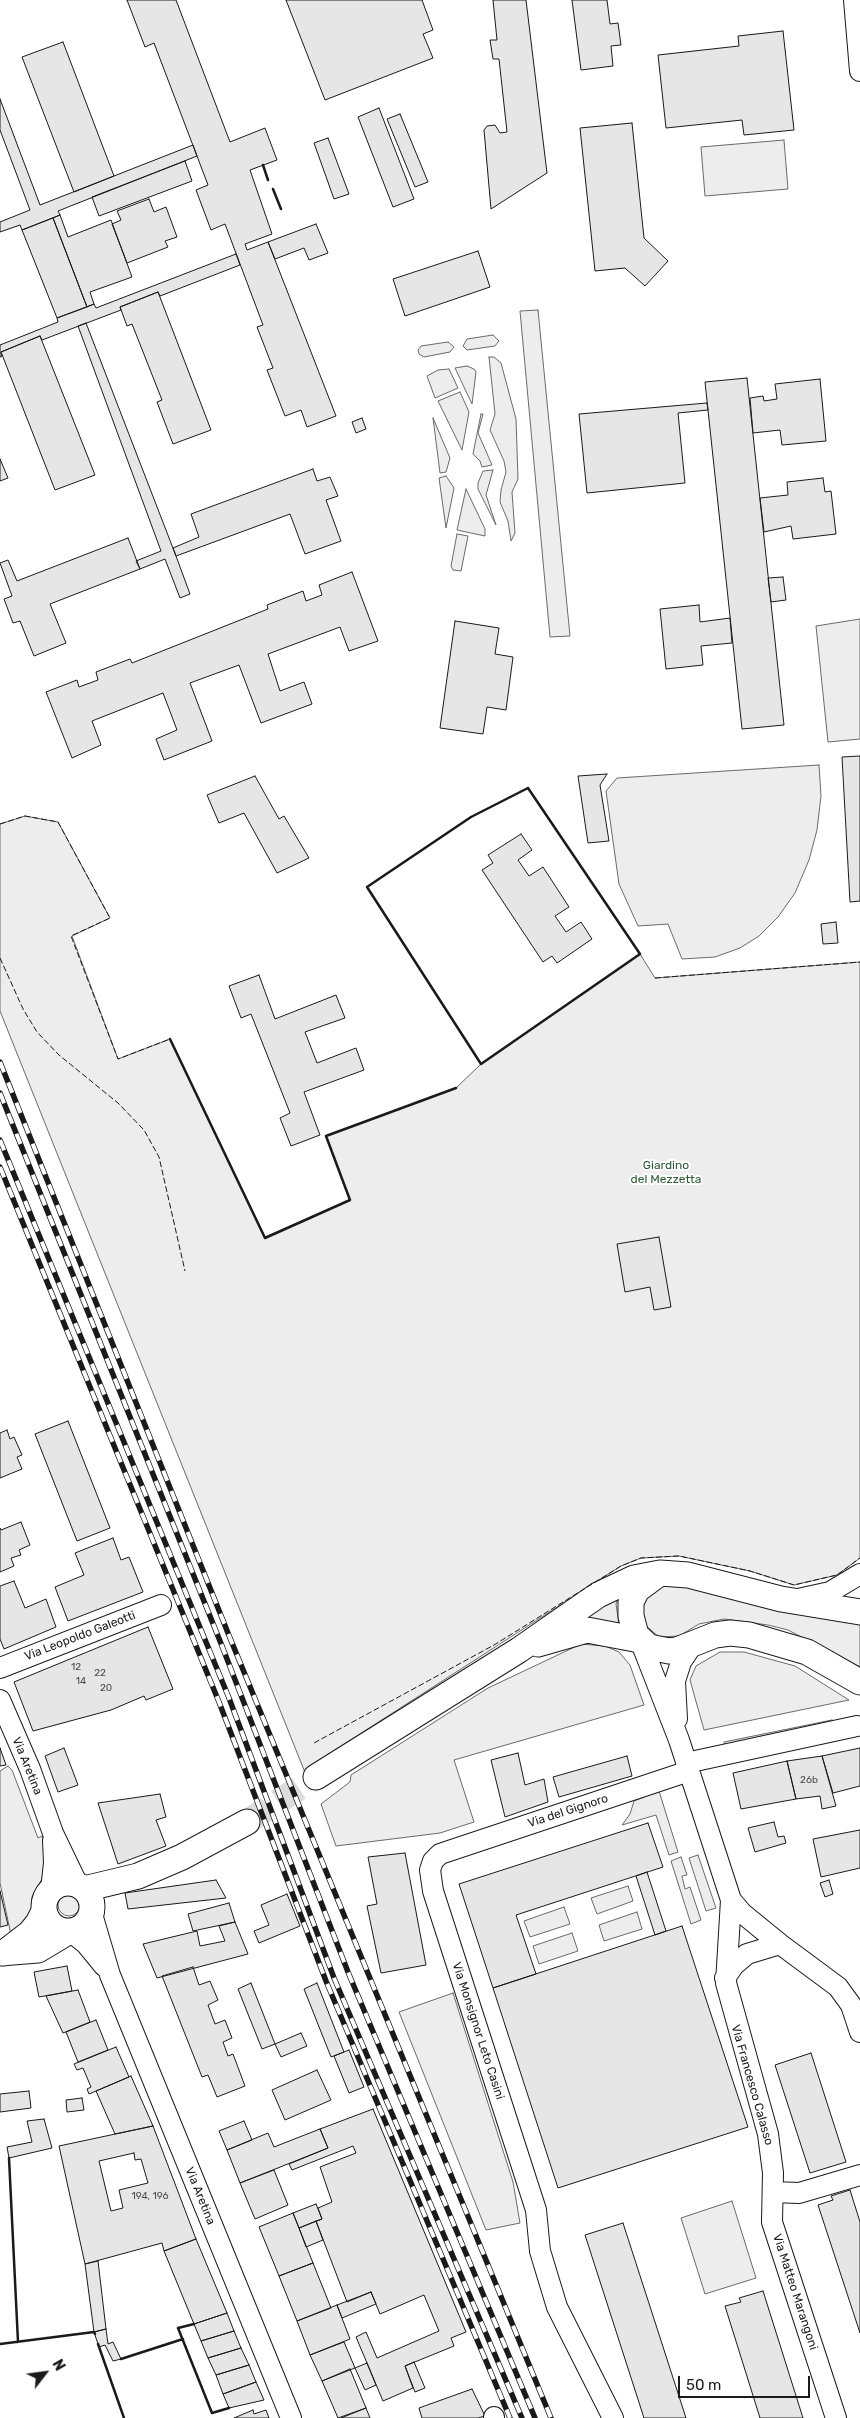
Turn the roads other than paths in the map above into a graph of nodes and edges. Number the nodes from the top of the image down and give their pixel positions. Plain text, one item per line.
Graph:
1 (856, 10) edge
2 (860, 71) edge
3 (660, 1574) junction
4 (860, 1574) edge
5 (791, 1600) junction
6 (161, 1605) dead end
7 (860, 1612) edge
8 (640, 1640) junction
9 (693, 1644) junction
10 (519, 1650) junction
11 (0, 1668) edge
12 (860, 1682) edge
13 (0, 1700) edge
14 (857, 1726) dead end
15 (679, 1740) junction
16 (688, 1767) junction
17 (316, 1777) tunnel mouth
18 (247, 1822) tunnel mouth
19 (53, 1832) junction
20 (440, 1854) joint
21 (87, 1899) junction
22 (48, 1900) junction
23 (731, 1900) junction
24 (70, 1932) junction
25 (780, 1944) junction
26 (2, 1953) edge
27 (110, 1975) junction
28 (726, 1978) junction
29 (860, 2032) edge
30 (860, 2175) edge
31 (774, 2192) junction
32 (291, 2418) edge
33 (613, 2418) edge
34 (836, 2418) edge

1 - 2 street
3 - 5 main road
3 - 8 main road
3 - 10 main road
4 - 5 street
5 - 7 main road
6 - 11 street, Via Leopoldo Galeotti
8 - 9 main road
8 - 10 main road
8 - 15 street
9 - 12 main road
9 - 15 street
10 - 17 main road
13 - 19 street, Via Aretina
14 - 16 street, Via del Gignoro
15 - 16 street
16 - 20 street, Via del Gignoro
16 - 23 street, Via Francesco Calasso
18 - 21 main road
19 - 21 street, Via Aretina
19 - 22 street, Via Aretina
20 - 33 street, Via Monsignor Leto Casini
21 - 22 main road
21 - 24 main road
21 - 27 street, Via Aretina
22 - 24 main road, Via Aretina
22 - 26 main road
23 - 25 street, Via Francesco Calasso
23 - 28 street, Via Francesco Calasso
24 - 26 main road
24 - 27 street, Via Aretina
25 - 28 street
25 - 29 street, Via Francesco Calasso
27 - 32 street, Via Aretina
28 - 31 street, Via Francesco Calasso
30 - 31 street
31 - 34 street, Via Matteo Marangoni

